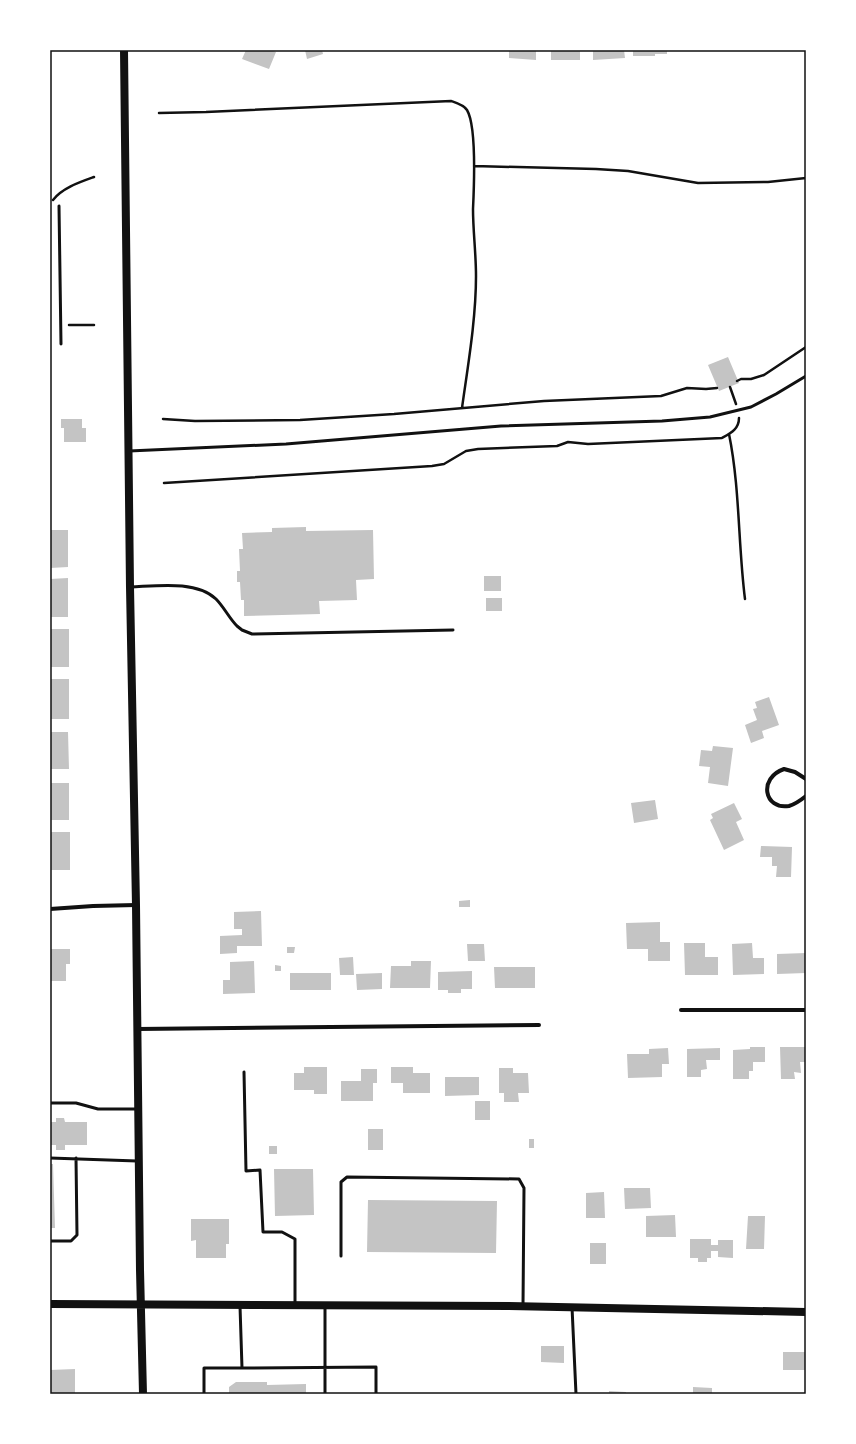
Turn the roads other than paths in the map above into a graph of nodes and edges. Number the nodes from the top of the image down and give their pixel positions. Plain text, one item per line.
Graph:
1 (124, 50) edge
2 (59, 206) dead end
3 (61, 344) dead end
4 (806, 376) edge
5 (129, 451) junction
6 (130, 587) junction
7 (453, 630) dead end
8 (806, 779) edge
9 (806, 796) edge
10 (136, 905) junction
11 (50, 909) edge
12 (681, 1010) dead end
13 (806, 1010) edge
14 (539, 1025) dead end
15 (137, 1029) junction
16 (244, 1072) dead end
17 (50, 1103) edge
18 (139, 1109) junction
19 (50, 1158) edge
20 (76, 1158) junction
21 (139, 1161) junction
22 (50, 1241) edge
23 (341, 1256) dead end
24 (141, 1303) junction
25 (50, 1304) edge
26 (240, 1305) junction
27 (295, 1305) junction
28 (325, 1305) junction
29 (523, 1306) junction
30 (572, 1307) junction
31 (806, 1312) edge
32 (324, 1367) junction
33 (242, 1368) junction
34 (143, 1394) edge
35 (204, 1394) edge
36 (325, 1394) edge
37 (376, 1394) edge
38 (576, 1394) edge

1 - 5 main road
2 - 3 lane
4 - 5 lane
5 - 6 main road
6 - 7 lane
6 - 10 main road
8 - 9 street
10 - 11 street
10 - 15 main road
12 - 13 street
14 - 15 street
15 - 18 main road
16 - 27 lane
17 - 18 lane
18 - 21 main road
19 - 20 lane
20 - 21 lane
20 - 22 lane
21 - 24 main road
23 - 29 lane
24 - 25 main road
24 - 26 main road
24 - 34 main road
26 - 27 main road
26 - 33 lane
27 - 28 main road
28 - 29 main road
28 - 32 lane
29 - 30 main road
30 - 31 main road
30 - 38 lane
32 - 33 lane
32 - 36 lane
32 - 37 lane
33 - 35 lane

